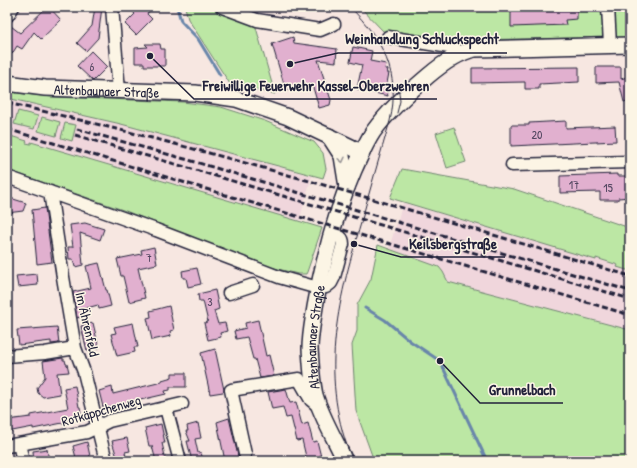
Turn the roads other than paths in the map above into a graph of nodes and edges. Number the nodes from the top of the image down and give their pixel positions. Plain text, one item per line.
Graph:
1 (13, 7) edge
2 (112, 7) edge
3 (222, 7) edge
4 (608, 7) edge
5 (7, 16) edge
6 (334, 24) dead end
7 (388, 37) dead end
8 (610, 45) junction
9 (630, 45) edge
10 (458, 56) junction
11 (7, 83) edge
12 (119, 91) junction
13 (328, 136) junction
14 (362, 153) junction
15 (630, 162) edge
16 (512, 165) dead end
17 (7, 177) edge
18 (347, 188) junction
19 (50, 192) junction
20 (253, 285) dead end
21 (318, 288) junction
22 (228, 293) dead end
23 (75, 348) junction
24 (7, 356) edge
25 (182, 404) dead end
26 (166, 408) junction
27 (320, 408) junction
28 (98, 426) junction
29 (336, 442) junction
30 (19, 444) junction
31 (7, 446) edge
32 (245, 454) dead end
33 (23, 461) edge
34 (106, 461) edge
35 (180, 461) edge
36 (345, 461) edge
37 (352, 461) edge

1 - 5 street
2 - 12 street
3 - 6 street
4 - 8 street
7 - 10 street
8 - 9 main road, Altenbaunaer Straße
8 - 10 main road, Altenbaunaer Straße
10 - 14 main road, Altenbaunaer Straße
11 - 12 main road, Altenbaunaer Straße
12 - 13 main road, Altenbaunaer Straße
13 - 14 main road, Altenbaunaer Straße
13 -> 18 main road
14 - 18 main road, Altenbaunaer Straße
15 - 16 street
17 - 19 street
18 - 21 main road, Altenbaunaer Straße
19 - 21 street
19 - 23 street, Im Ährenfeld
20 - 22 street
21 - 27 main road, Altenbaunaer Straße
23 - 24 street
23 - 28 street, Im Ährenfeld
25 - 26 street, Rotkäppchenweg
26 - 28 street, Rotkäppchenweg
26 - 35 street
27 - 29 main road, Altenbaunaer Straße
27 - 32 street, Altenbaunaer Straße
28 - 30 street, Rotkäppchenweg
28 - 34 street, Im Ährenfeld
29 - 36 main road, Altenbaunaer Straße
29 - 37 main road, Altenbaunaer Straße
30 - 31 street, Rotkäppchenweg
30 - 33 street

